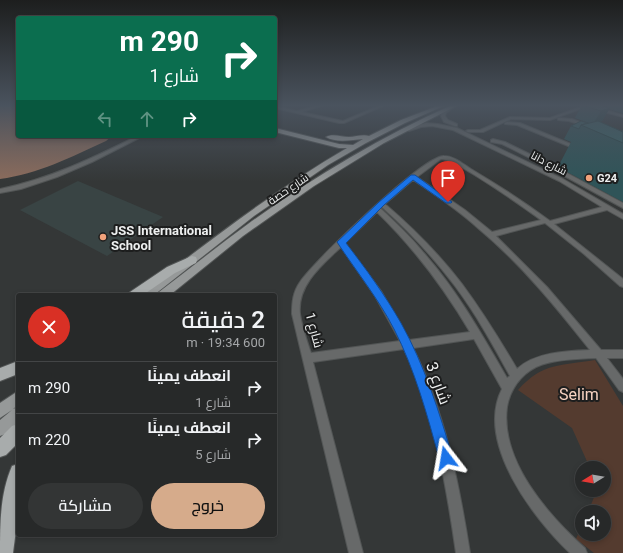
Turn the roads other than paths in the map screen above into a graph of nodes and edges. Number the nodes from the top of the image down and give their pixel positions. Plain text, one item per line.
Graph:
1 (279, 131) edge
2 (295, 131) edge
3 (382, 131) edge
4 (383, 131) edge
5 (393, 131) edge
6 (402, 131) edge
7 (405, 131) edge
8 (460, 131) edge
9 (468, 131) joint
10 (484, 131) edge
11 (489, 131) edge
12 (538, 131) edge
13 (395, 135) junction
14 (314, 137) junction
15 (137, 138) edge
16 (489, 141) junction
17 (353, 148) junction
18 (510, 154) junction
19 (578, 155) dead end
20 (557, 163) dead end
21 (546, 165) junction
22 (312, 173) junction
23 (413, 177) junction
24 (575, 184) junction
25 (596, 190) junction
26 (0, 191) edge
27 (379, 206) junction
28 (623, 206) edge
29 (604, 209) junction
30 (623, 212) edge
31 (265, 215) junction
32 (623, 217) edge
33 (548, 222) junction
34 (623, 222) edge
35 (491, 235) junction
36 (341, 242) junction
37 (192, 260) junction
38 (623, 284) edge
39 (137, 293) edge
40 (150, 293) edge
41 (166, 293) edge
42 (477, 335) junction
43 (406, 345) junction
44 (598, 354) junction
45 (623, 354) edge
46 (308, 358) junction
47 (16, 368) edge
48 (0, 375) edge
49 (515, 375) junction
50 (623, 387) edge
51 (507, 388) junction
52 (16, 398) edge
53 (0, 411) edge
54 (16, 416) edge
55 (0, 428) edge
56 (16, 434) edge
57 (0, 449) edge
58 (16, 480) edge
59 (569, 547) edge
60 (2, 553) edge
61 (356, 553) edge
62 (463, 553) edge
63 (580, 553) edge

1 - 14 main road
2 - 14 main road
3 - 14 main road
4 - 17 main road, شارع حصة
5 - 17 main road
6 - 13 main road, شارع حصة
7 - 13 street, شارع دانا
8 - 16 street, شارع دانا
9 - 10 street
9 - 16 street, شارع دانا
11 - 16 street
12 - 19 street
13 - 31 main road, شارع حصة
14 - 17 main road
14 - 22 main road
15 - 26 street
16 - 18 street, شارع دانا
16 - 21 street
16 - 29 street
17 - 22 main road, شارع حصة
17 - 31 main road
18 - 21 street
18 - 32 street, شارع دانا
20 - 21 street
21 - 24 street, شارع دانا
21 - 25 street
22 - 37 main road, شارع حصة
23 - 27 street, شارع 1
23 - 33 street, شارع 1
23 - 35 street
24 - 25 street
24 - 30 street, شارع دانا
25 - 28 street
27 - 36 street, شارع 1
27 - 42 street
27 - 49 street
29 - 33 street
29 - 34 street
31 - 41 main road, شارع حصة
33 - 35 street
33 - 38 street
35 - 44 street
36 - 43 street, شارع 3
36 - 46 street, شارع 1
37 - 39 highway
37 - 40 main road, شارع حصة
42 - 43 street
42 - 51 street
43 - 46 street
43 - 62 street, شارع 3
44 - 45 street
44 - 49 street
44 - 50 street
46 - 61 street, شارع 1
47 - 48 highway
49 - 51 street
51 - 59 street
52 - 53 main road
54 - 55 main road
56 - 57 highway
58 - 60 highway
59 - 63 street

